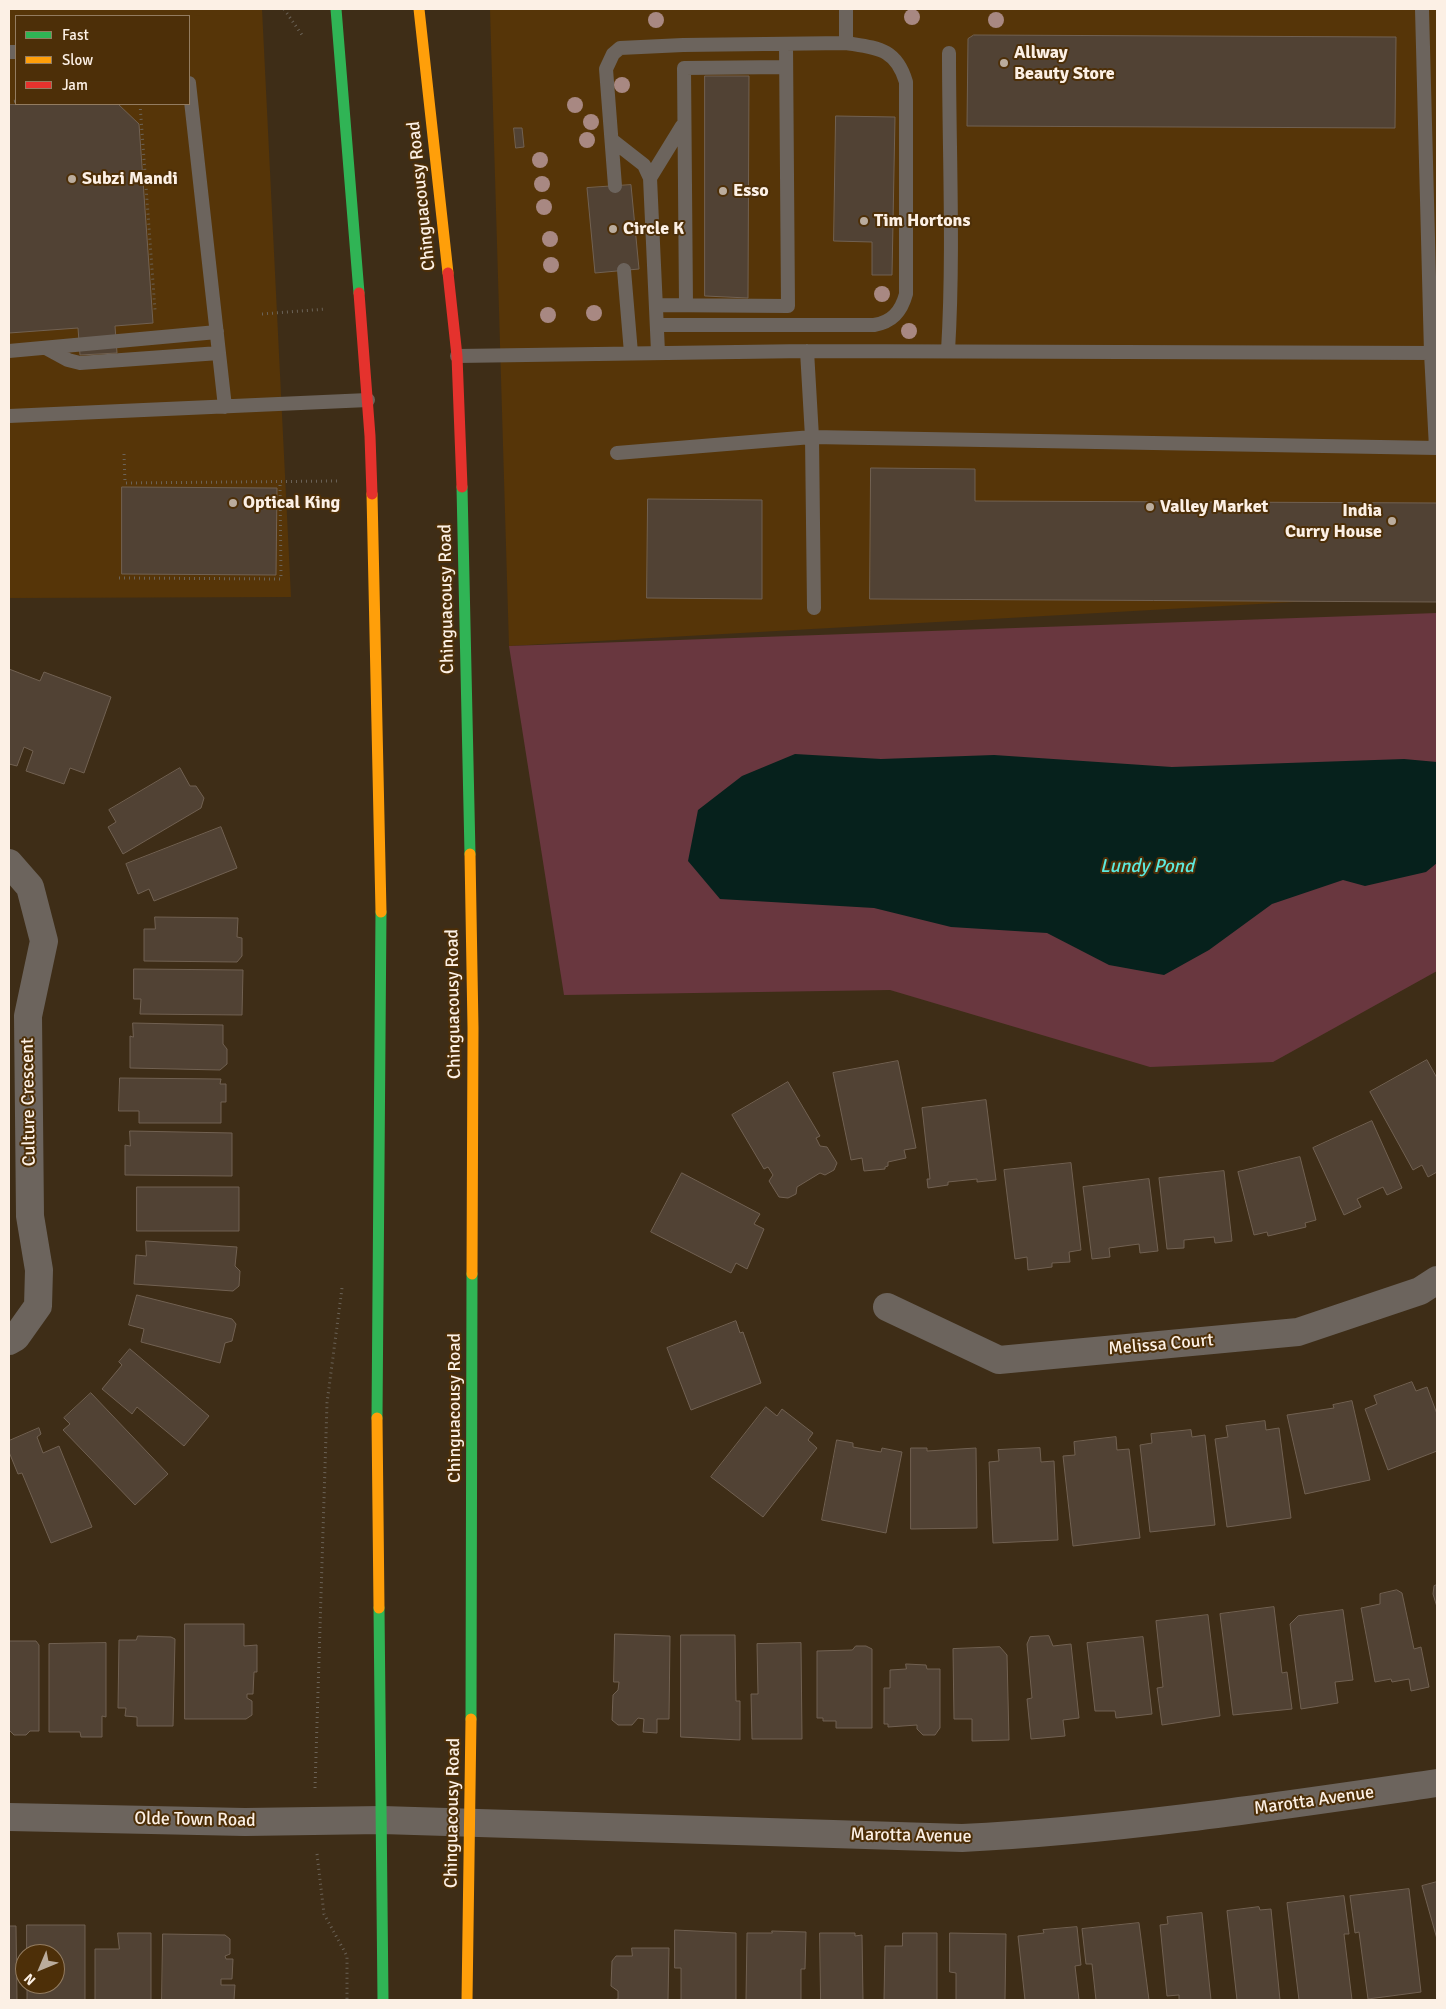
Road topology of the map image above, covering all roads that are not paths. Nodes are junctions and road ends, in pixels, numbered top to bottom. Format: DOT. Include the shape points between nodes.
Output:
graph roads {
  1 [pos="336,9"];
  2 [pos="420,9"];
  3 [pos="846,9"];
  4 [pos="1422,9"];
  5 [pos="846,43"];
  6 [pos="786,45"];
  7 [pos="949,53"];
  8 [pos="786,67"];
  9 [pos="190,92"];
  10 [pos="683,123"];
  11 [pos="612,140"];
  12 [pos="650,178"];
  13 [pos="616,186"];
  14 [pos="624,270"];
  15 [pos="656,305"];
  16 [pos="686,305"];
  17 [pos="657,325"];
  18 [pos="217,332"];
  19 [pos="45,348"];
  20 [pos="9,351"];
  21 [pos="807,351"];
  22 [pos="948,351"];
  23 [pos="658,352"];
  24 [pos="219,353"];
  25 [pos="631,353"];
  26 [pos="1434,353"];
  27 [pos="457,356"];
  28 [pos="368,400"];
  29 [pos="225,407"];
  30 [pos="9,416"];
  31 [pos="812,437"];
  32 [pos="1437,448"];
  33 [pos="617,453"];
  34 [pos="814,608"];
  35 [pos="9,863"];
  36 [pos="1437,1280"];
  37 [pos="887,1307"];
  38 [pos="9,1341"];
  39 [pos="1437,1783"];
  40 [pos="9,1817"];
  41 [pos="382,1820"];
  42 [pos="471,1824"];
  43 [pos="383,2000"];
  44 [pos="467,2000"];
  1 -- 28 [label="main road"];
  2 -- 27 [label="main road, Chinguacousy Road"];
  3 -- 5 [label="lane"];
  4 -- 26 [label="lane"];
  5 -- 6 [label="lane"];
  5 -- 17 [label="lane" via="890,54 899,63 906,82 906,294 900,309 890,320 874,325"];
  6 -- 8 [label="lane"];
  6 -- 11 [label="lane" via="620,48 606,68"];
  7 -- 22 [label="lane" via="952,281"];
  8 -- 10 [label="lane" via="684,68"];
  8 -- 16 [label="lane" via="788,306"];
  9 -- 18 [label="lane"];
  10 -- 12 [label="lane"];
  10 -- 16 [label="lane"];
  11 -- 12 [label="lane" via="644,165"];
  11 -- 13 [label="lane"];
  12 -- 15 [label="lane"];
  14 -- 25 [label="lane"];
  15 -- 16 [label="lane"];
  15 -- 17 [label="lane"];
  17 -- 23 [label="lane"];
  18 -- 19 [label="lane"];
  18 -- 24 [label="lane"];
  19 -- 20 [label="lane"];
  19 -- 24 [label="lane" via="80,363"];
  21 -- 22 [label="lane"];
  21 -- 23 [label="lane"];
  21 -- 31 [label="lane"];
  22 -- 26 [label="lane"];
  23 -- 25 [label="lane"];
  24 -- 29 [label="lane"];
  25 -- 27 [label="lane"];
  26 -- 32 [label="lane"];
  27 -- 42 [label="main road, Chinguacousy Road" via="473,1028"];
  28 -- 29 [label="lane"];
  28 -- 41 [label="main road" via="381,856 377,1418"];
  29 -- 30 [label="lane"];
  31 -- 32 [label="lane"];
  31 -- 33 [label="lane"];
  31 -- 34 [label="lane"];
  35 -- 38 [label="street, Culture Crescent" via="30,887 44,941 28,1016 30,1216 39,1270 38,1306"];
  36 -- 37 [label="street, Melissa Court" via="1420,1291 1298,1332 999,1360"];
  39 -- 42 [label="street, Marotta Avenue" via="1252,1810 1036,1834 962,1838"];
  40 -- 41 [label="street, Olde Town Road" via="245,1822"];
  41 -- 42 [label="street, Marotta Avenue"];
  41 -- 43 [label="main road"];
  42 -- 44 [label="main road, Chinguacousy Road"];
}
